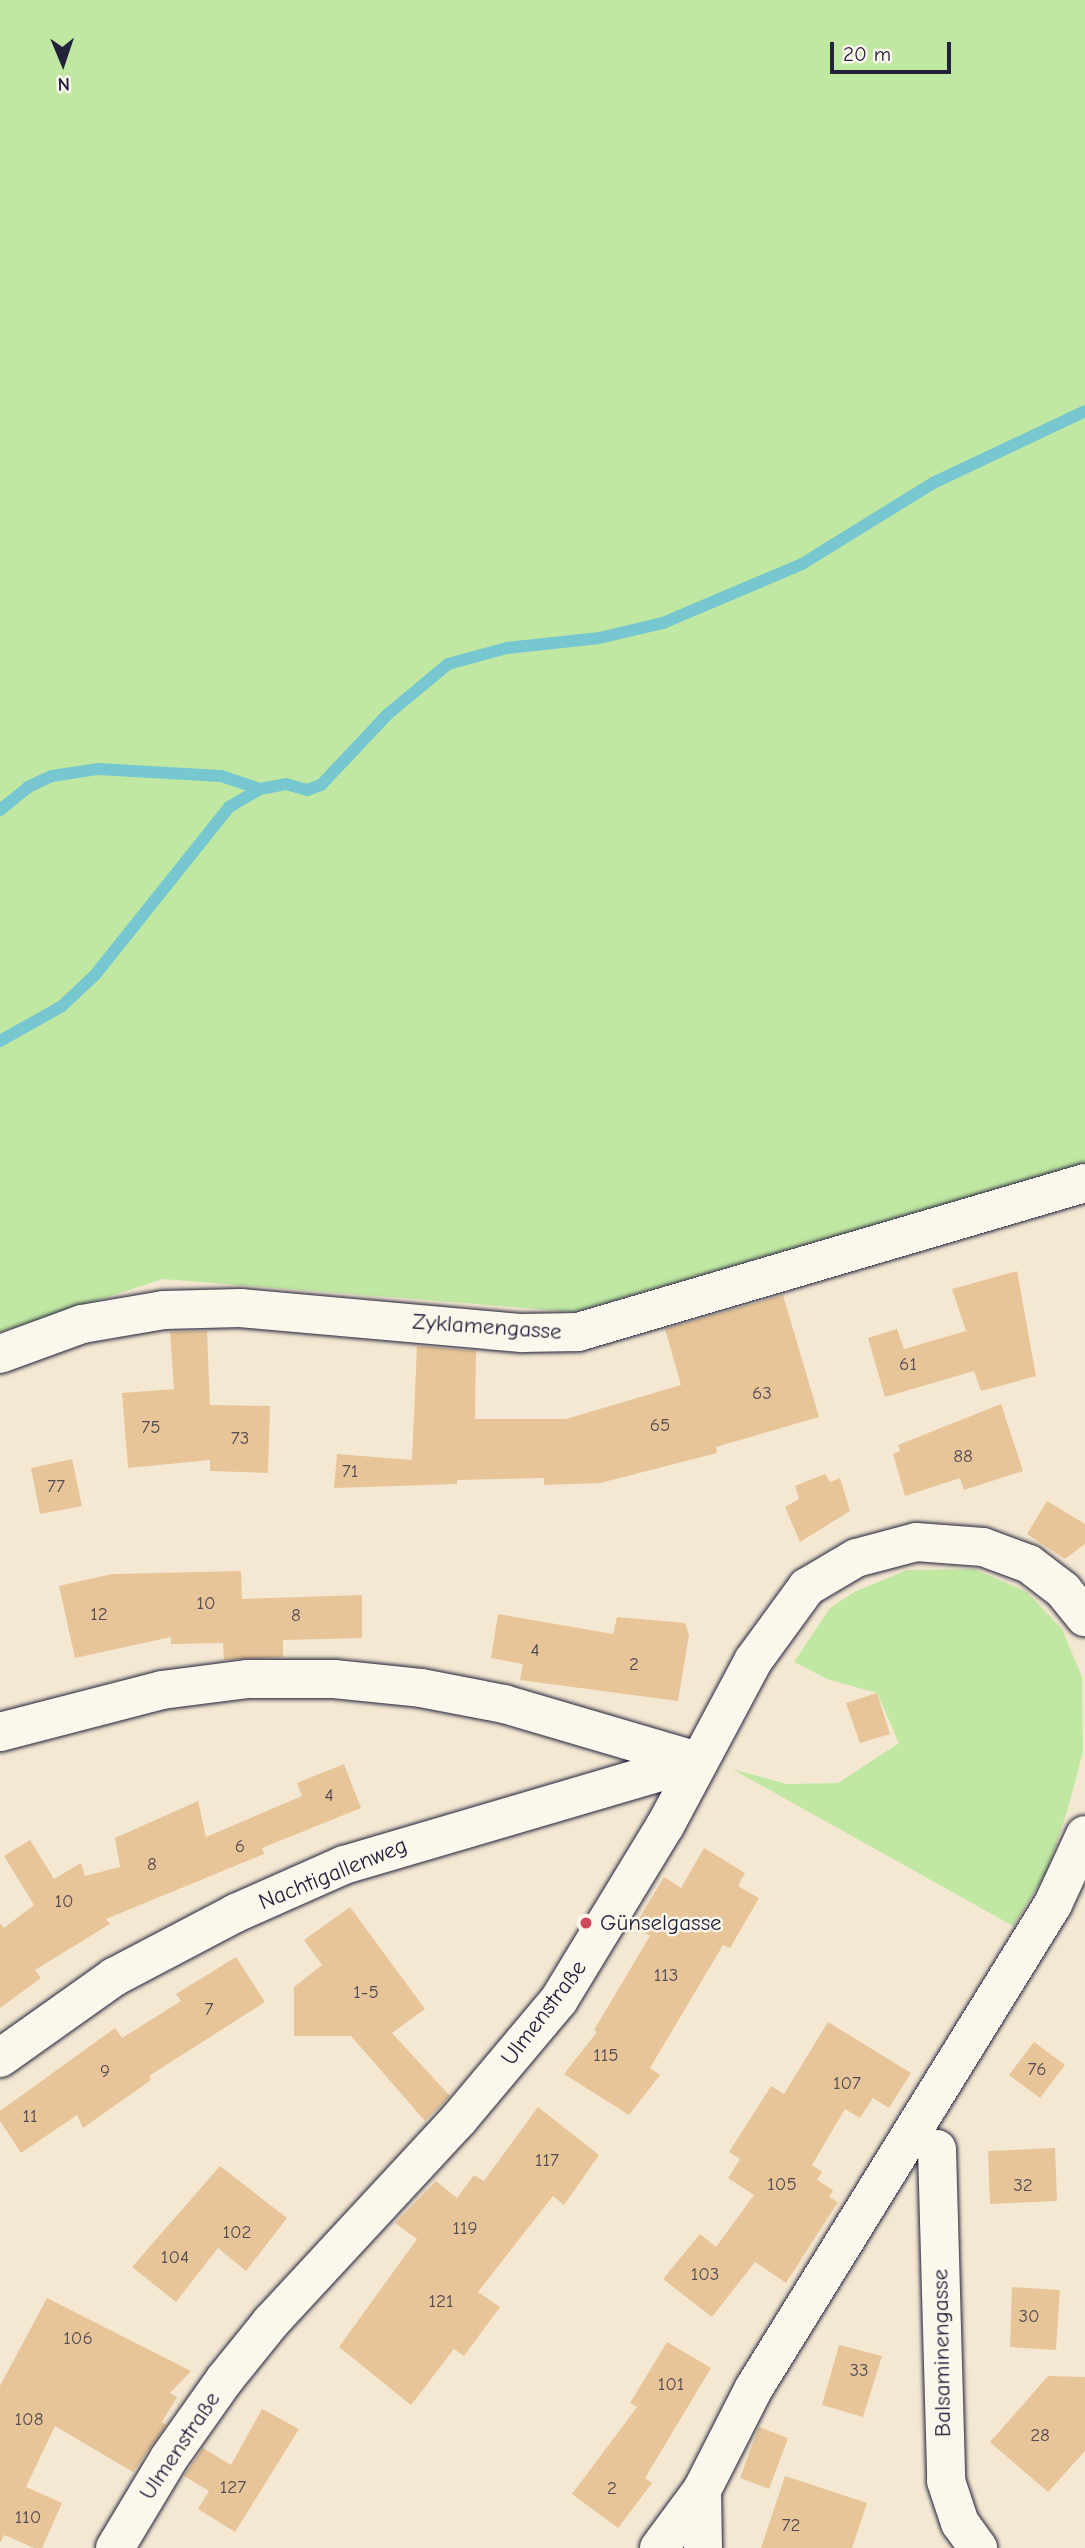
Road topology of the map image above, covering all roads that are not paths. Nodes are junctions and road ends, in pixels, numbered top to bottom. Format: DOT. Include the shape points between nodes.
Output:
graph roads {
  1 [pos="1085,1183"];
  2 [pos="0,1354"];
  3 [pos="1085,1617"];
  4 [pos="0,1732"];
  5 [pos="698,1760"];
  6 [pos="1085,1835"];
  7 [pos="0,2058"];
  8 [pos="937,2149"];
  9 [pos="702,2490"];
  10 [pos="115,2548"];
  11 [pos="659,2548"];
  12 [pos="703,2548"];
  13 [pos="978,2548"];
  1 -- 2 [label="street, Zyklamengasse" via="578,1332 522,1333 240,1308 164,1310 82,1324"];
  3 -- 5 [label="street, Ulmenstraße" via="1063,1590 1029,1564 983,1547 916,1542 856,1558 807,1587 778,1623"];
  4 -- 5 [label="street" via="162,1690 248,1679 334,1679 421,1688 504,1704"];
  5 -- 7 [label="street, Nachtigallenweg" via="344,1865 236,1913 114,1977"];
  5 -- 10 [label="street, Ulmenstraße" via="665,1826 559,2000 459,2119 271,2322 169,2458"];
  6 -- 9 [label="street" via="1053,1903 768,2365"];
  8 -- 13 [label="street, Balsaminengasse" via="946,2481 960,2523"];
  9 -- 11 [label="street"];
  9 -- 12 [label="street"];
}
